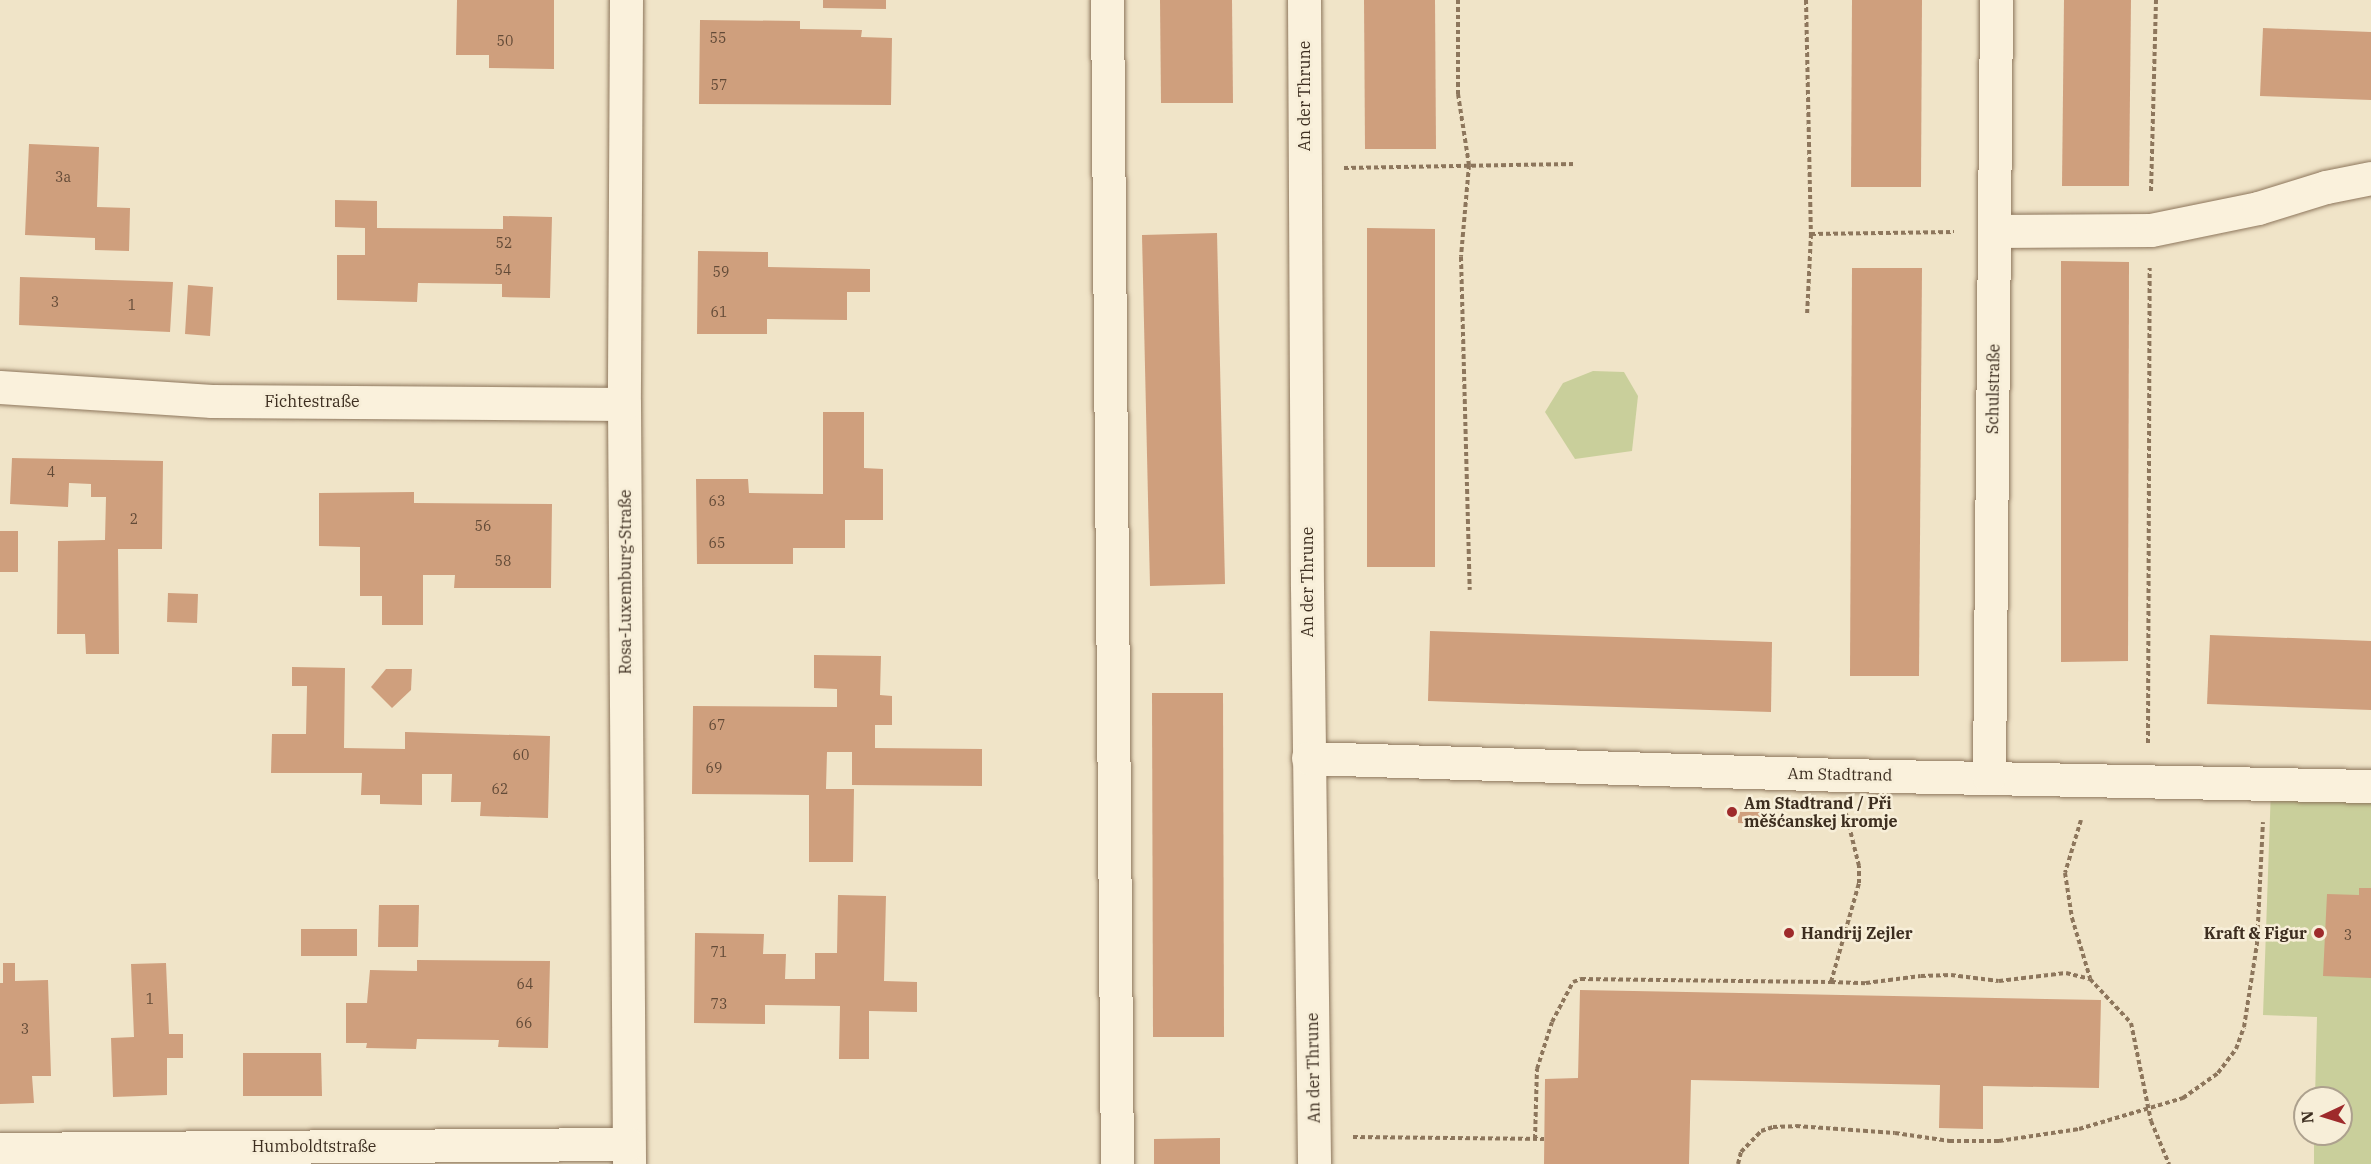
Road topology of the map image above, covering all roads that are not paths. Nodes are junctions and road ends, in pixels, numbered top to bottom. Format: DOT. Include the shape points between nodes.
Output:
graph roads {
  1 [pos="626,0"];
  2 [pos="1107,0"];
  3 [pos="1304,0"];
  4 [pos="1996,0"];
  5 [pos="2371,178"];
  6 [pos="1994,231"];
  7 [pos="0,387"];
  8 [pos="624,404"];
  9 [pos="1308,758"];
  10 [pos="1989,777"];
  11 [pos="2371,786"];
  12 [pos="0,1149"];
  13 [pos="1314,1151"];
  14 [pos="628,1154"];
  15 [pos="1117,1164"];
  1 -- 8 [label="street, Rosa-Luxemburg-Straße"];
  2 -- 15 [label="street"];
  3 -- 9 [label="street, An der Thrune"];
  4 -- 6 [label="street, Schulstraße"];
  5 -- 6 [label="street" via="2258,208 2151,230"];
  6 -- 10 [label="street, Schulstraße"];
  7 -- 8 [label="street, Fichtestraße" via="212,401"];
  8 -- 14 [label="street, Rosa-Luxemburg-Straße"];
  9 -- 10 [label="street, Am Stadtrand"];
  9 -- 13 [label="street, An der Thrune"];
  10 -- 11 [label="street, Am Stadtrand"];
  12 -- 14 [label="street, Humboldtstraße"];
}
